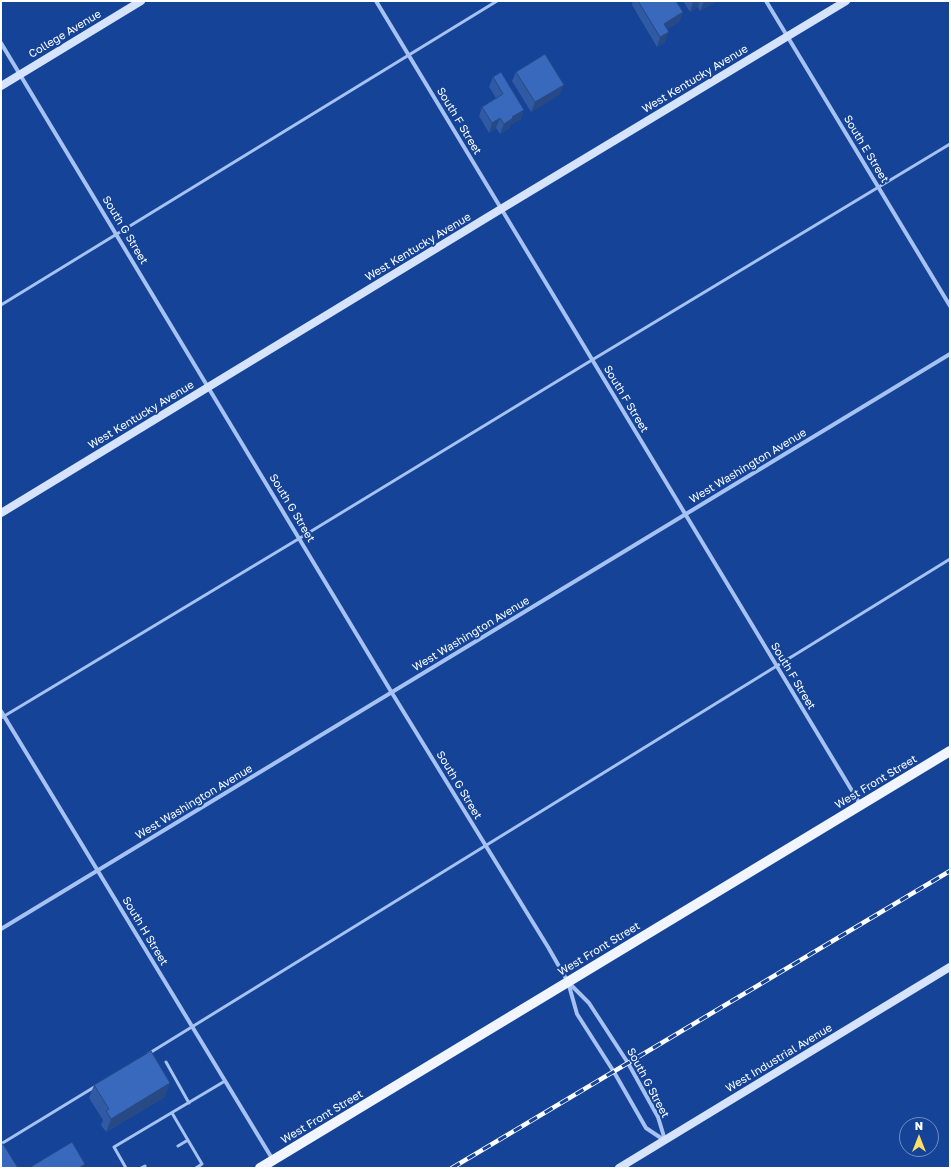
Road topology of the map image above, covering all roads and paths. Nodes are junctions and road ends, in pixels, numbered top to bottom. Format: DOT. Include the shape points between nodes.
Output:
graph roads {
  1 [pos="140,1"];
  2 [pos="376,1"];
  3 [pos="497,1"];
  4 [pos="766,1"];
  5 [pos="846,1"];
  6 [pos="787,37"];
  7 [pos="1,43"];
  8 [pos="408,55"];
  9 [pos="20,74"];
  10 [pos="1,86"];
  11 [pos="950,144"];
  12 [pos="878,187"];
  13 [pos="501,209"];
  14 [pos="117,234"];
  15 [pos="1,305"];
  16 [pos="950,306"];
  17 [pos="950,354"];
  18 [pos="592,360"];
  19 [pos="208,387"];
  20 [pos="1,513"];
  21 [pos="685,514"];
  22 [pos="300,538"];
  23 [pos="950,559"];
  24 [pos="777,667"];
  25 [pos="392,692"];
  26 [pos="1,711"];
  27 [pos="3,717"];
  28 [pos="950,751"];
  29 [pos="860,806"];
  30 [pos="486,846"];
  31 [pos="98,871"];
  32 [pos="1,929"];
  33 [pos="950,967"];
  34 [pos="568,982"];
  35 [pos="192,1027"];
  36 [pos="146,1056"];
  37 [pos="166,1062"];
  38 [pos="225,1081"];
  39 [pos="100,1084"];
  40 [pos="189,1103"];
  41 [pos="172,1113"];
  42 [pos="188,1140"];
  43 [pos="665,1140"];
  44 [pos="1,1144"];
  45 [pos="178,1146"];
  46 [pos="273,1160"];
  47 [pos="145,1166"];
  48 [pos="126,1168"];
  49 [pos="141,1168"];
  50 [pos="196,1168"];
  51 [pos="260,1168"];
  52 [pos="619,1168"];
  1 -- 9 [label="street, College Avenue"];
  2 -- 8 [label="street, South F Street"];
  3 -- 8 [label="lane"];
  4 -- 6 [label="street, South E Street"];
  5 -- 6 [label="street, West Kentucky Avenue"];
  6 -- 12 [label="street, South E Street"];
  6 -- 13 [label="street, West Kentucky Avenue"];
  7 -- 9 [label="street, South G Street"];
  8 -- 13 [label="street, South F Street"];
  8 -- 14 [label="lane"];
  9 -- 10 [label="street, College Avenue"];
  9 -- 14 [label="street, South G Street"];
  11 -- 12 [label="lane"];
  12 -- 16 [label="street, South E Street"];
  12 -- 18 [label="lane"];
  13 -- 18 [label="street, South F Street"];
  13 -- 19 [label="street, West Kentucky Avenue"];
  14 -- 15 [label="lane"];
  14 -- 19 [label="street, South G Street"];
  17 -- 21 [label="street, West Washington Avenue"];
  18 -- 21 [label="street, South F Street"];
  18 -- 22 [label="lane"];
  19 -- 20 [label="street, West Kentucky Avenue"];
  19 -- 22 [label="street, South G Street"];
  21 -- 24 [label="street, South F Street"];
  21 -- 25 [label="street, West Washington Avenue"];
  22 -- 25 [label="street, South G Street"];
  22 -- 27 [label="lane"];
  23 -- 24 [label="lane"];
  24 -- 29 [label="street, South F Street"];
  24 -- 30 [label="lane"];
  25 -- 30 [label="street, South G Street"];
  25 -- 31 [label="street, West Washington Avenue"];
  26 -- 27 [label="street, South H Street"];
  27 -- 31 [label="street, South H Street"];
  28 -- 29 [label="main road, West Front Street"];
  29 -- 34 [label="main road, West Front Street"];
  30 -- 34 [label="street, South G Street"];
  30 -- 35 [label="lane"];
  31 -- 32 [label="street, West Washington Avenue"];
  31 -- 35 [label="street, South H Street"];
  33 -- 43 [label="street, West Industrial Avenue"];
  34 -- 43 [label="street, South G Street" via="589,1003 628,1062 658,1117"];
  34 -- 43 [label="street, South G Street" via="577,1014 646,1128"];
  34 -- 46 [label="main road, West Front Street"];
  35 -- 36 [label="lane"];
  35 -- 38 [label="street, South H Street"];
  37 -- 40 [label="lane"];
  38 -- 40 [label="lane"];
  38 -- 46 [label="street, South H Street"];
  39 -- 44 [label="lane"];
  40 -- 41 [label="lane"];
  41 -- 42 [label="lane"];
  41 -- 48 [label="lane" via="114,1147"];
  42 -- 45 [label="lane"];
  42 -- 50 [label="lane" via="202,1164"];
  43 -- 52 [label="street, West Industrial Avenue"];
  46 -- 51 [label="main road, West Front Street"];
  47 -- 49 [label="lane"];
}
